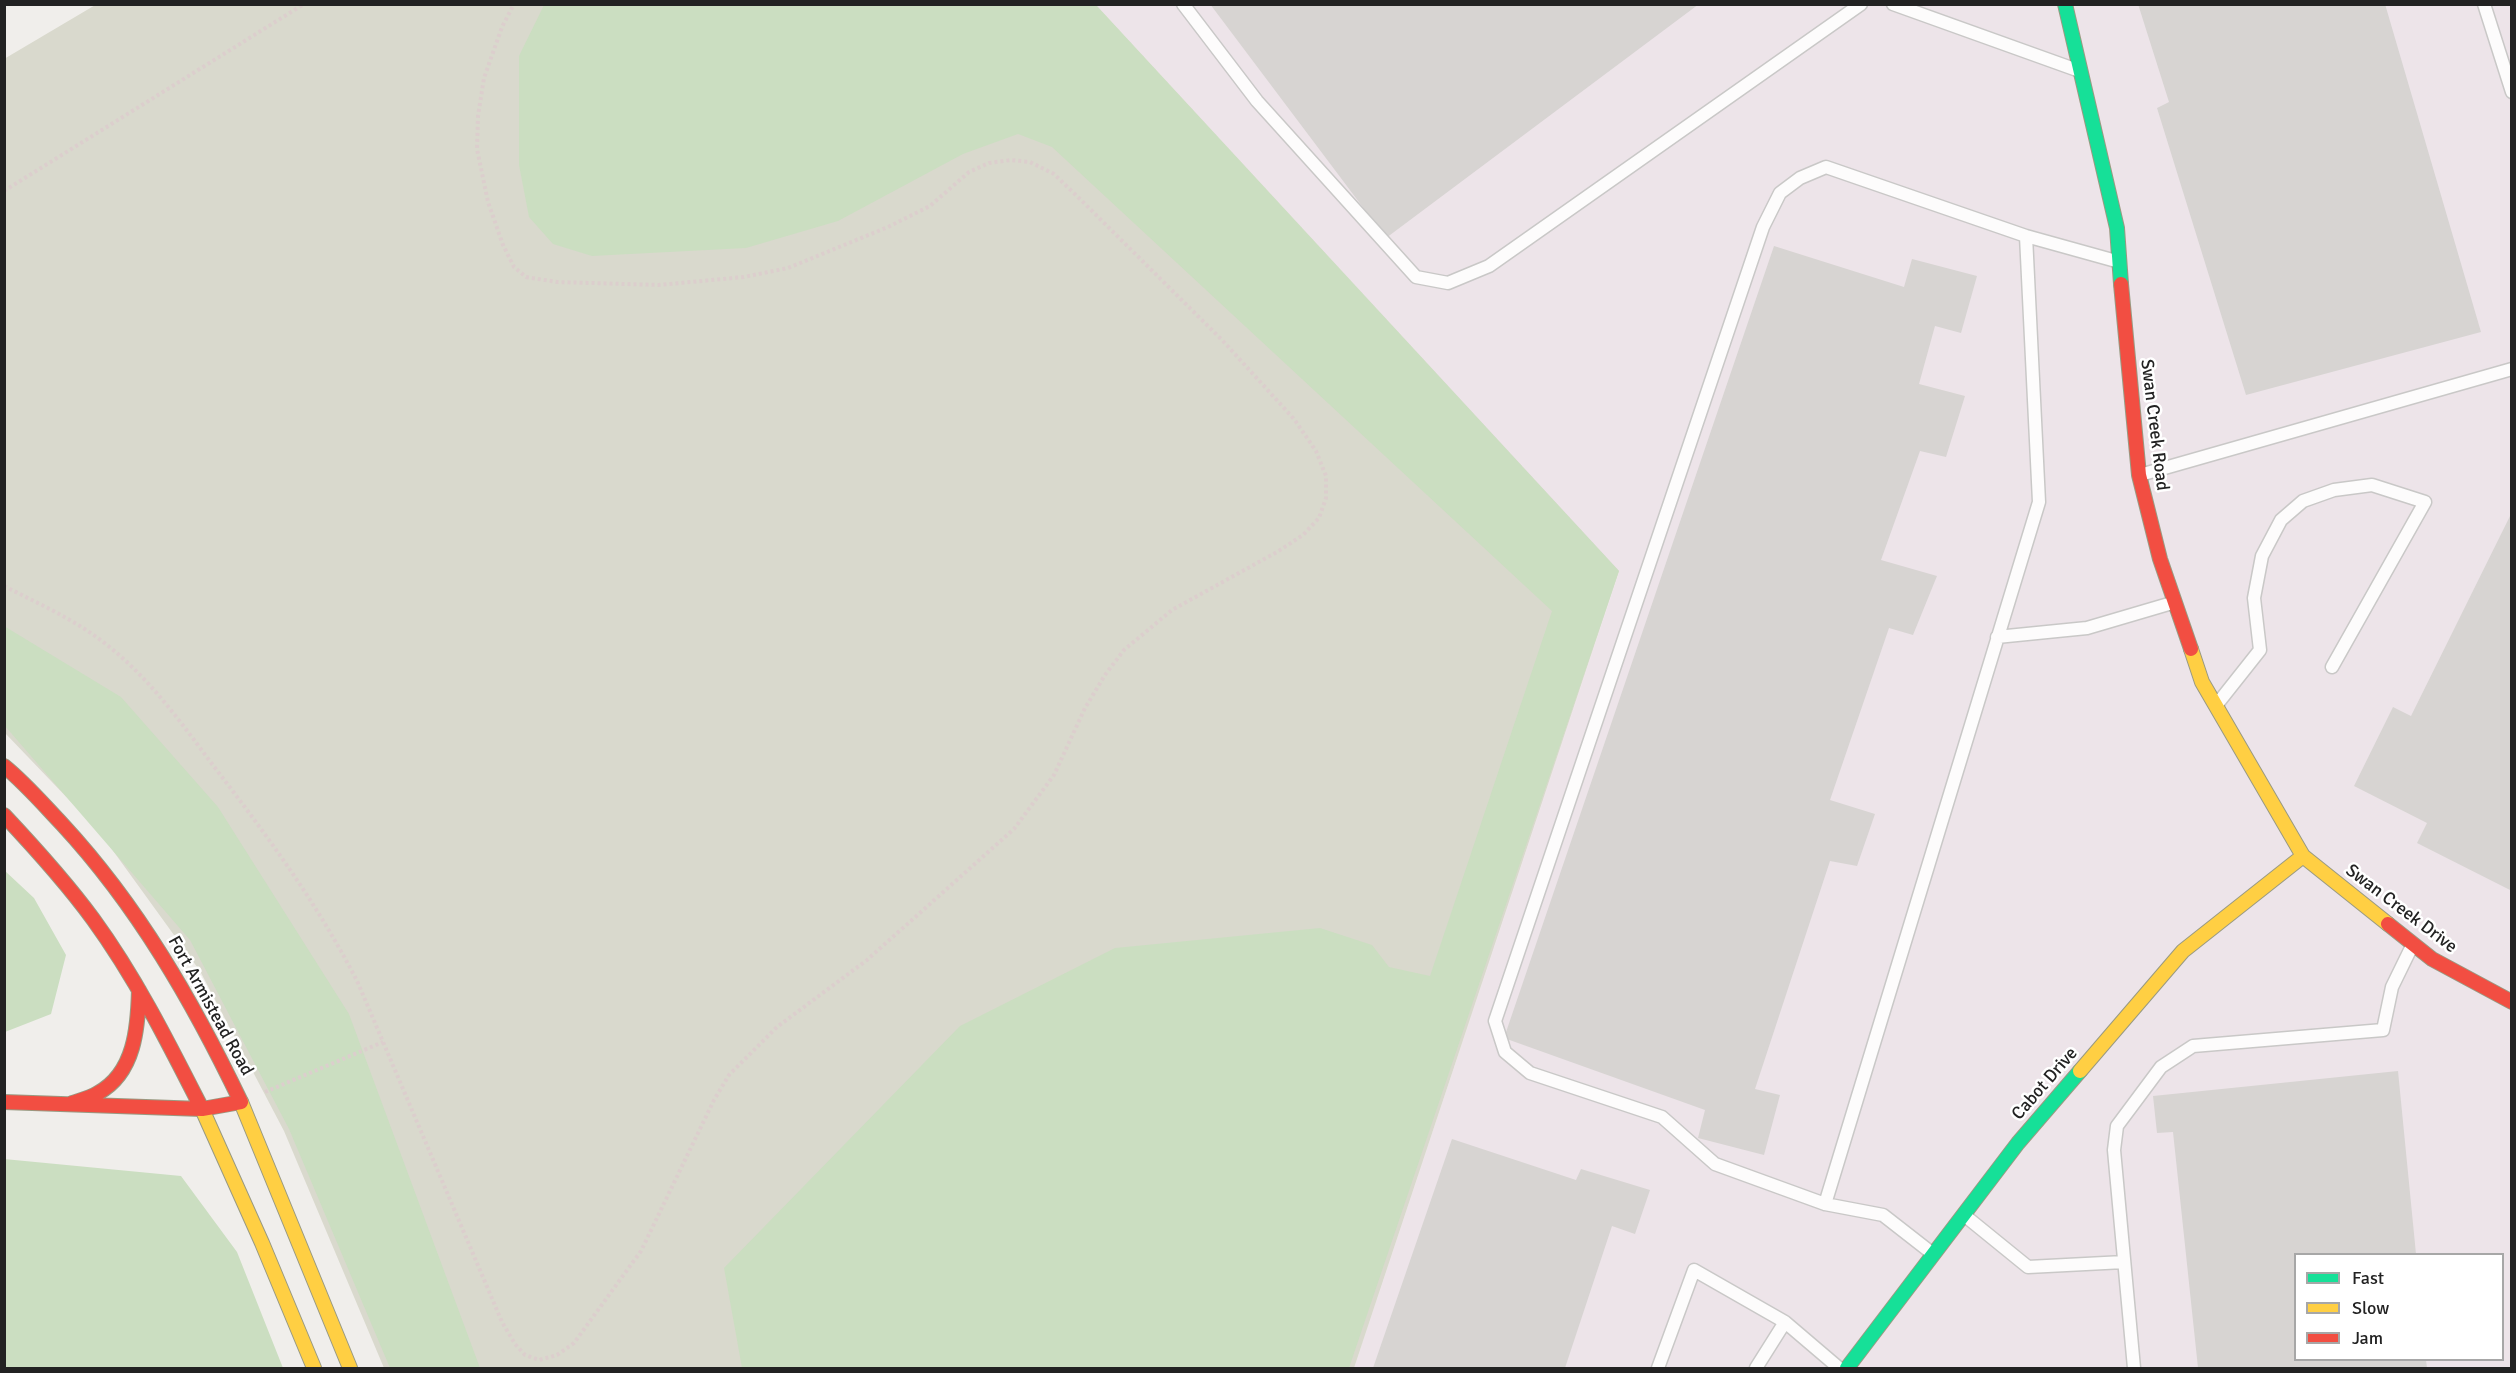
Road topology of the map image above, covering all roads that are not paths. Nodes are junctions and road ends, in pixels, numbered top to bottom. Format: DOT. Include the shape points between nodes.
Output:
graph roads {
  1 [pos="1183,4"];
  2 [pos="1861,4"];
  3 [pos="1893,4"];
  4 [pos="2065,4"];
  5 [pos="2484,4"];
  6 [pos="2081,72"];
  7 [pos="2511,92"];
  8 [pos="2026,236"];
  9 [pos="2120,262"];
  10 [pos="2511,369"];
  11 [pos="2139,475"];
  12 [pos="2175,603"];
  13 [pos="1998,637"];
  14 [pos="2332,667"];
  15 [pos="2216,706"];
  16 [pos="4,766"];
  17 [pos="4,815"];
  18 [pos="2303,856"];
  19 [pos="2413,944"];
  20 [pos="139,990"];
  21 [pos="2511,1002"];
  22 [pos="4,1102"];
  23 [pos="242,1102"];
  24 [pos="67,1104"];
  25 [pos="202,1109"];
  26 [pos="1825,1204"];
  27 [pos="1964,1215"];
  28 [pos="1934,1254"];
  29 [pos="2124,1262"];
  30 [pos="1785,1322"];
  31 [pos="314,1368"];
  32 [pos="350,1368"];
  33 [pos="1658,1368"];
  34 [pos="1756,1368"];
  35 [pos="1839,1368"];
  36 [pos="1847,1368"];
  37 [pos="2134,1368"];
  1 -- 2 [label="lane" via="1257,101 1416,277 1448,283 1489,266"];
  3 -- 6 [label="lane"];
  4 -- 6 [label="main road, Swan Creek Road"];
  5 -- 7 [label="lane"];
  6 -- 9 [label="main road, Swan Creek Road" via="2117,228"];
  8 -- 9 [label="lane"];
  8 -- 13 [label="lane" via="2038,502"];
  8 -- 26 [label="lane" via="1826,167 1800,178 1780,193 1763,227 1495,1021 1505,1052 1530,1073 1662,1117 1715,1164"];
  9 -- 11 [label="main road, Swan Creek Road"];
  10 -- 11 [label="lane"];
  11 -- 12 [label="main road, Swan Creek Road"];
  12 -- 13 [label="lane" via="2086,627"];
  12 -- 15 [label="main road, Swan Creek Road" via="2202,682"];
  13 -- 26 [label="lane"];
  14 -- 15 [label="lane" via="2425,502 2372,485 2362,486 2334,490 2303,501 2281,520 2262,556 2254,598 2260,650"];
  15 -- 18 [label="main road, Swan Creek Road"];
  16 -- 23 [label="main road, Fort Armistead Road" via="73,835 125,898 206,1030"];
  17 -- 20 [label="main road" via="94,920"];
  18 -- 19 [label="main road, Swan Creek Drive"];
  18 -- 27 [label="main road, Cabot Drive" via="2182,951 2018,1143"];
  19 -- 21 [label="main road, Swan Creek Drive" via="2432,959"];
  19 -- 29 [label="lane" via="2392,987 2384,1030 2193,1046 2161,1066 2117,1126 2114,1150"];
  20 -- 24 [label="main road" via="138,1026 122,1071 100,1092"];
  20 -- 25 [label="main road"];
  22 -- 24 [label="main road"];
  23 -- 25 [label="main road"];
  23 -- 32 [label="main road, Fort Armistead Road"];
  24 -- 25 [label="main road"];
  25 -- 31 [label="main road"];
  26 -- 28 [label="lane" via="1883,1215"];
  27 -- 28 [label="main road, Cabot Drive"];
  27 -- 29 [label="lane" via="2028,1267"];
  28 -- 36 [label="main road, Cabot Drive"];
  29 -- 37 [label="lane"];
  30 -- 33 [label="lane" via="1694,1270"];
  30 -- 34 [label="lane"];
  30 -- 35 [label="lane"];
}
